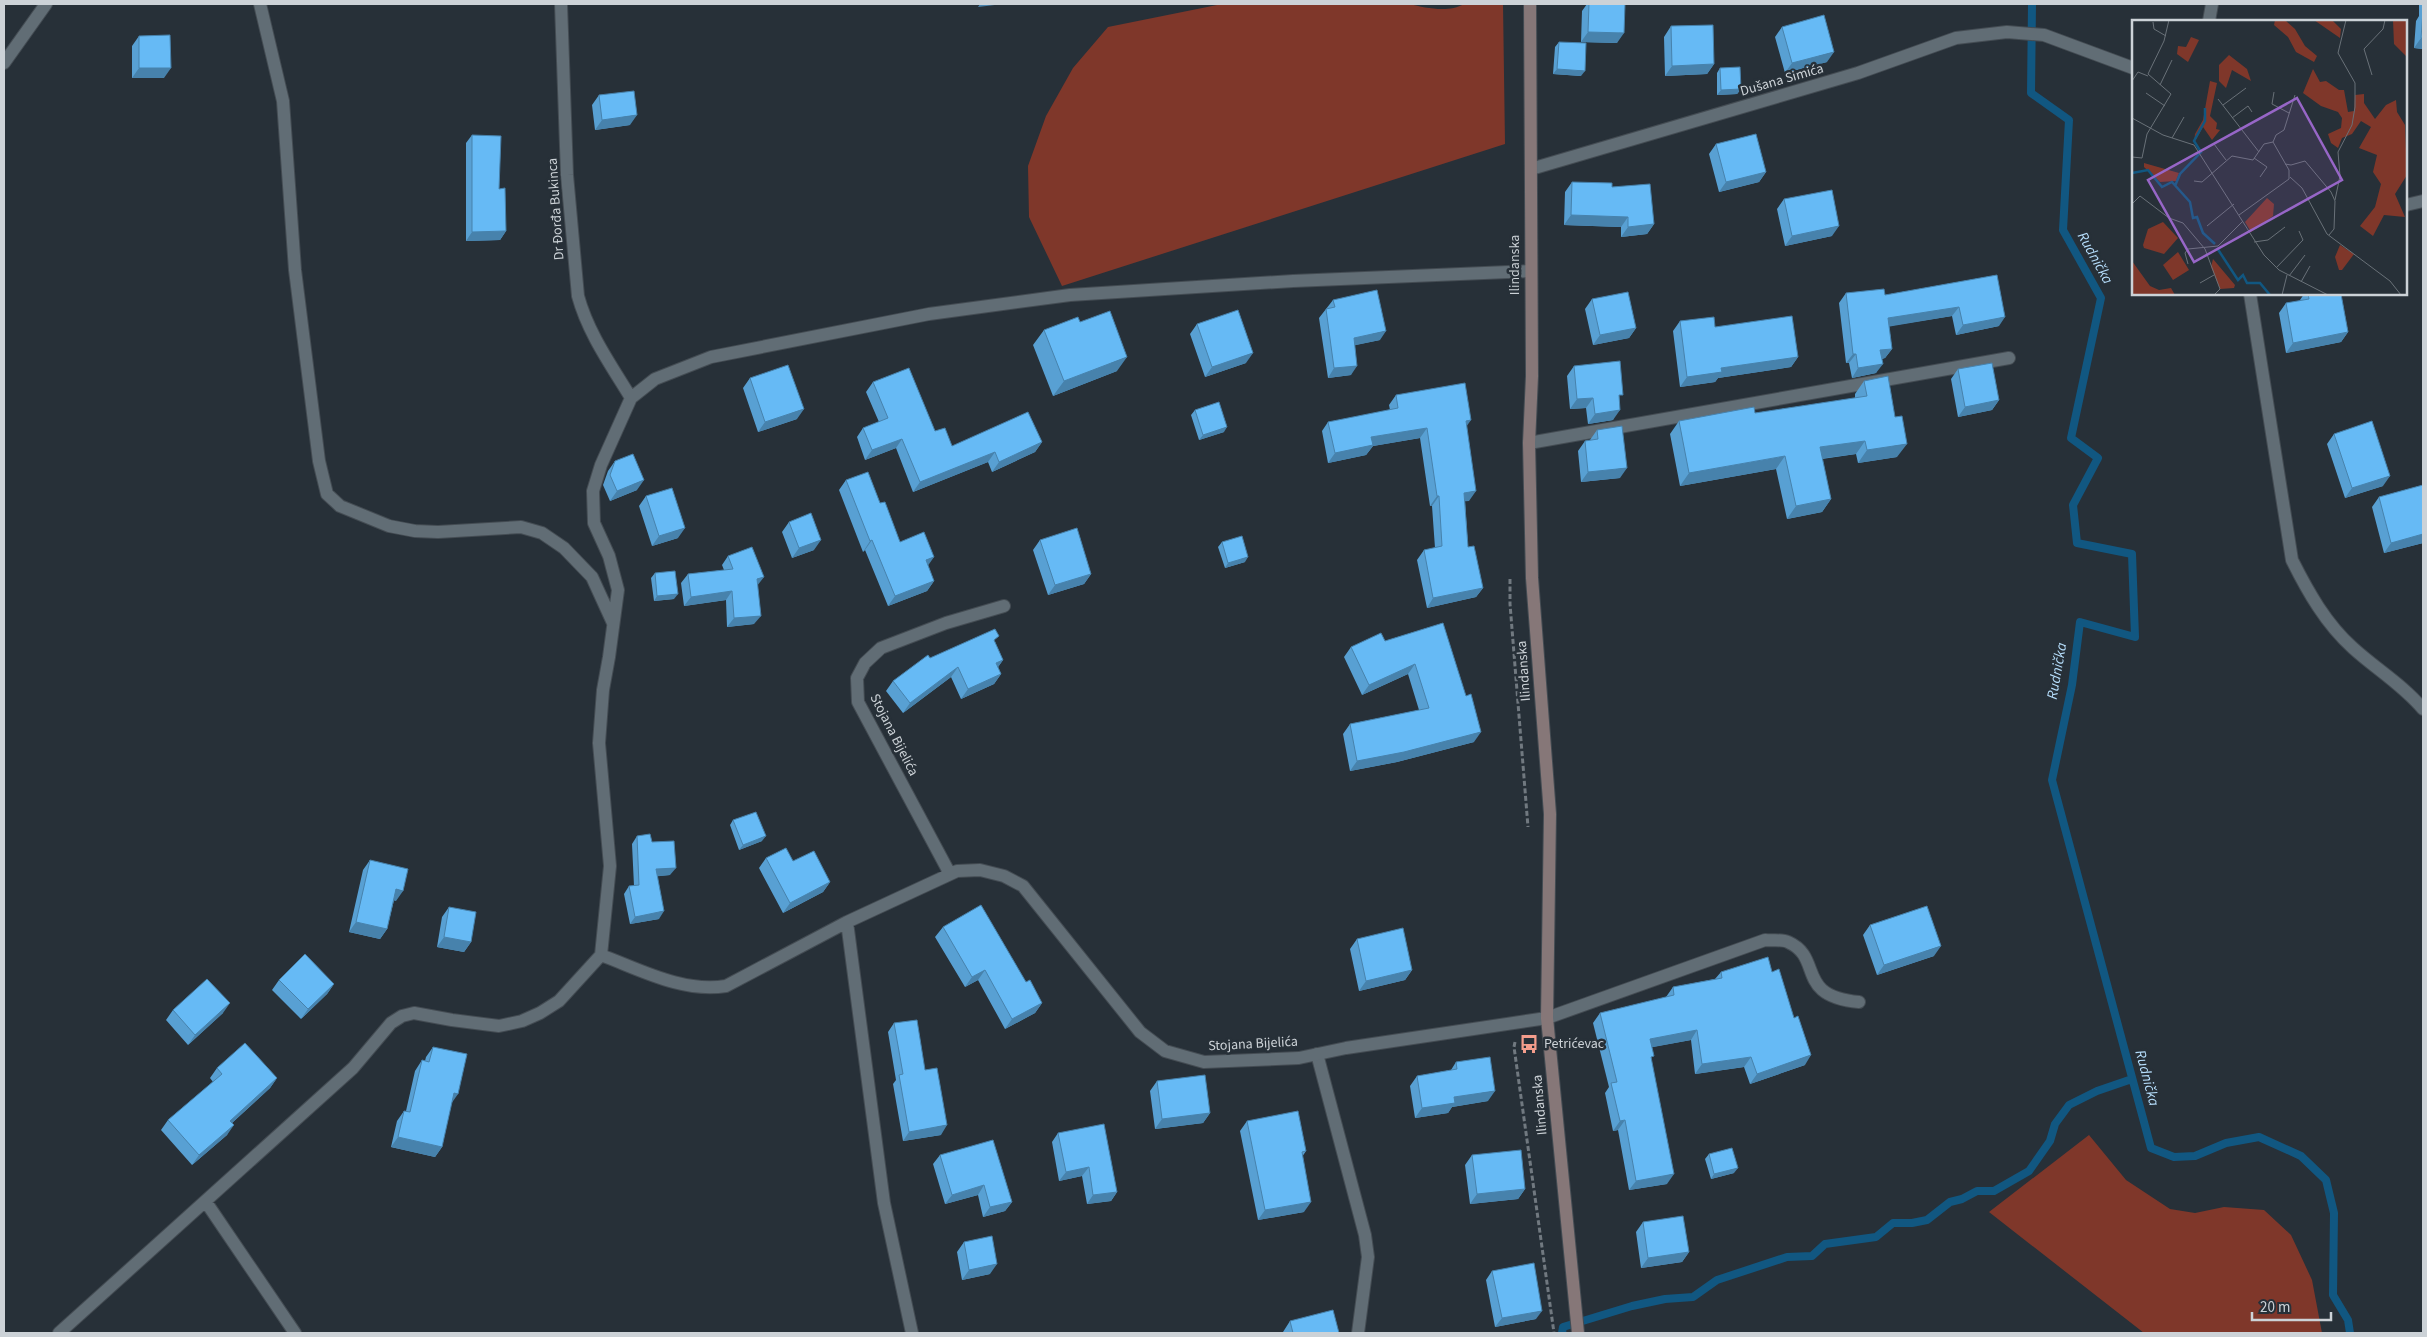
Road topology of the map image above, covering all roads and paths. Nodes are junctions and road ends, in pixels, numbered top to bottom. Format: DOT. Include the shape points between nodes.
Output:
graph roads {
  1 [pos="46,4"];
  2 [pos="260,4"];
  3 [pos="561,4"];
  4 [pos="1530,4"];
  5 [pos="2212,4"];
  6 [pos="2209,20"];
  7 [pos="4,63"];
  8 [pos="2132,68"];
  9 [pos="1530,169"];
  10 [pos="2423,201"];
  11 [pos="2407,205"];
  12 [pos="1530,271"];
  13 [pos="2250,295"];
  14 [pos="2009,358"];
  15 [pos="631,398"];
  16 [pos="1529,443"];
  17 [pos="1004,606"];
  18 [pos="614,625"];
  19 [pos="2423,709"];
  20 [pos="950,874"];
  21 [pos="847,922"];
  22 [pos="601,955"];
  23 [pos="1859,1002"];
  24 [pos="1547,1018"];
  25 [pos="1317,1054"];
  26 [pos="206,1202"];
  27 [pos="59,1333"];
  28 [pos="296,1333"];
  29 [pos="912,1333"];
  30 [pos="1358,1333"];
  31 [pos="1578,1333"];
  1 -- 7 [label="street"];
  2 -- 18 [label="street" via="283,101 294,270 319,461 327,494 340,506 389,526 438,532 521,527 542,533 564,548 592,577"];
  3 -- 15 [label="street, Dr Đorđa Bukinca" via="567,175 578,296 583,315"];
  4 -- 9 [label="street, Ilindanska"];
  5 -- 6 [label="street"];
  8 -- 9 [label="street, Dušana Simića" via="2044,35 2007,32 1956,38 1858,73"];
  9 -- 12 [label="street, Ilindanska"];
  10 -- 11 [label="street"];
  12 -- 15 [label="street" via="1070,295 928,314 711,357 655,379"];
  12 -- 16 [label="street, Ilindanska" via="1532,376"];
  13 -- 19 [label="street" via="2292,560 2309,596 2352,648 2411,694"];
  14 -- 16 [label="street"];
  15 -- 18 [label="street" via="600,465 592,491 594,523 618,590"];
  16 -- 24 [label="street, Ilindanska" via="1532,578 1550,814"];
  17 -- 20 [label="street, Stojana Bijelića" via="946,623 881,648 865,663 857,678 858,702"];
  18 -- 22 [label="street" via="602,690 598,743 610,866"];
  20 -- 21 [label="street, Stojana Bijelića"];
  20 -- 25 [label="street, Stojana Bijelića" via="980,870 1004,876 1023,886 1140,1032 1165,1051 1204,1062 1299,1058"];
  21 -- 22 [label="street, Stojana Bijelića" via="726,986 709,989 690,988"];
  21 -- 29 [label="street" via="884,1203"];
  22 -- 26 [label="street" via="559,1001 522,1021 499,1026 414,1013 402,1016 391,1023 353,1068"];
  23 -- 24 [label="street, Stojana Bijelića" via="1840,1000 1818,988 1795,946 1786,941 1765,940"];
  24 -- 25 [label="street, Stojana Bijelića"];
  24 -- 31 [label="street, Ilindanska"];
  25 -- 30 [label="street" via="1365,1235 1368,1257"];
  26 -- 27 [label="street"];
  26 -- 28 [label="street"];
}
